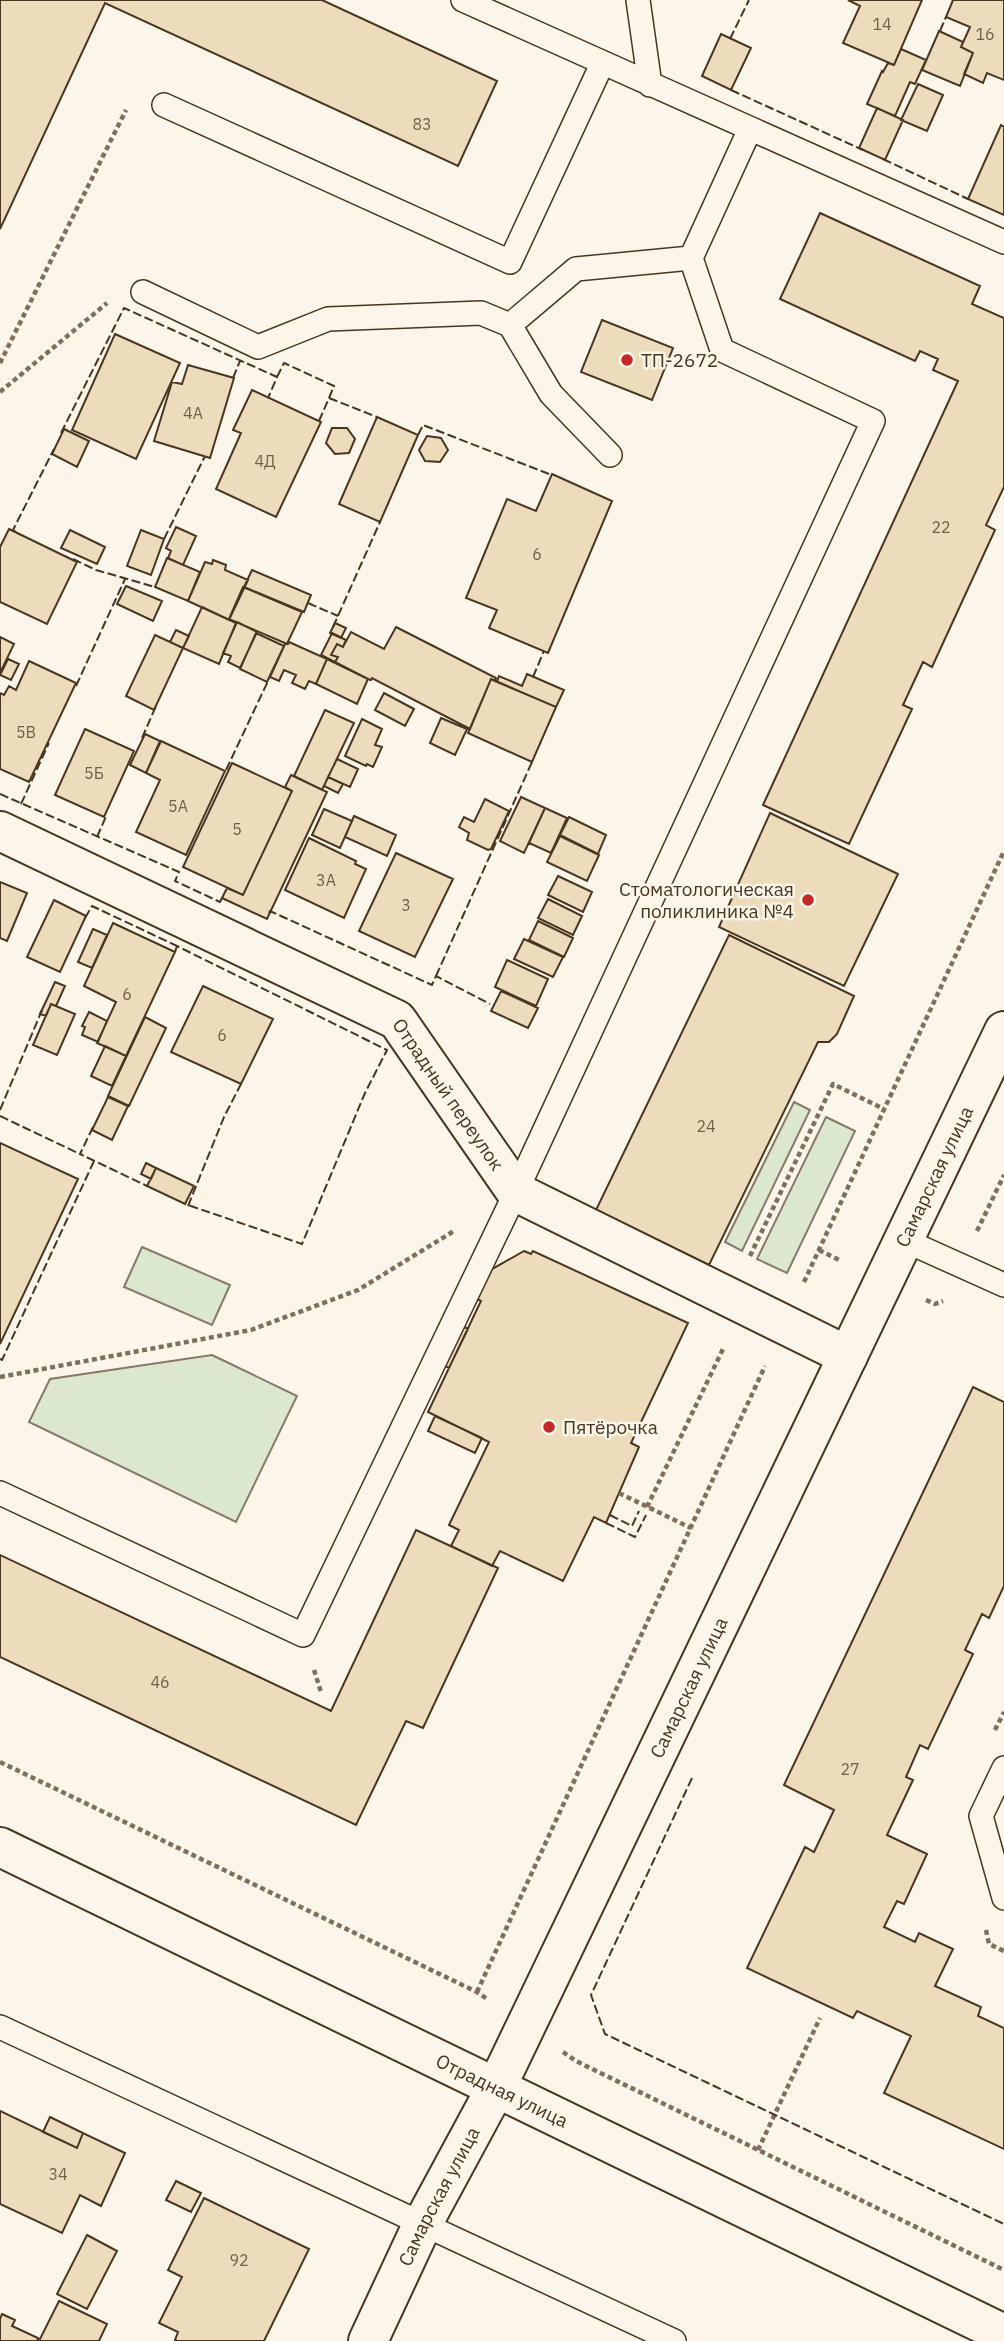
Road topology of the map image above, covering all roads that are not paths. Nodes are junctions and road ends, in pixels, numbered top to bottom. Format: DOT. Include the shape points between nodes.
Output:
graph roads {
  1 [pos="463,0"];
  2 [pos="638,0"];
  3 [pos="603,64"];
  4 [pos="650,85"];
  5 [pos="164,105"];
  6 [pos="750,129"];
  7 [pos="1004,242"];
  8 [pos="691,258"];
  9 [pos="143,292"];
  10 [pos="510,325"];
  11 [pos="610,455"];
  12 [pos="0,831"];
  13 [pos="1004,1031"];
  14 [pos="516,1192"];
  15 [pos="904,1240"];
  16 [pos="1004,1285"];
  17 [pos="848,1356"];
  18 [pos="0,1493"];
  19 [pos="1004,1768"];
  20 [pos="0,1847"];
  21 [pos="1004,1898"];
  22 [pos="0,2026"];
  23 [pos="497,2086"];
  24 [pos="423,2222"];
  25 [pos="1004,2334"];
  26 [pos="368,2341"];
  27 [pos="674,2341"];
  1 -- 3 [label="lane"];
  2 -- 4 [label="lane"];
  3 -- 4 [label="lane"];
  3 -- 5 [label="lane" via="510,262"];
  4 -- 6 [label="lane"];
  6 -- 7 [label="lane"];
  6 -- 8 [label="lane"];
  8 -- 10 [label="lane" via="576,269"];
  8 -- 14 [label="lane" via="722,350 873,421"];
  9 -- 10 [label="lane" via="258,347 328,318 481,313"];
  10 -- 11 [label="lane" via="551,394"];
  12 -- 14 [label="street, Отрадный переулок" via="397,1020"];
  13 -- 15 [label="street, Самарская улица"];
  14 -- 17 [label="street, Отрадный переулок"];
  14 -- 18 [label="lane" via="303,1635"];
  15 -- 16 [label="lane"];
  15 -- 17 [label="street, Самарская улица"];
  17 -- 23 [label="street, Самарская улица"];
  19 -- 21 [label="lane" via="981,1816"];
  20 -- 23 [label="street, Отрадная улица"];
  22 -- 24 [label="lane"];
  23 -- 24 [label="street, Самарская улица"];
  23 -- 25 [label="street, Отрадная улица"];
  24 -- 26 [label="street, Самарская улица"];
  24 -- 27 [label="lane"];
}
